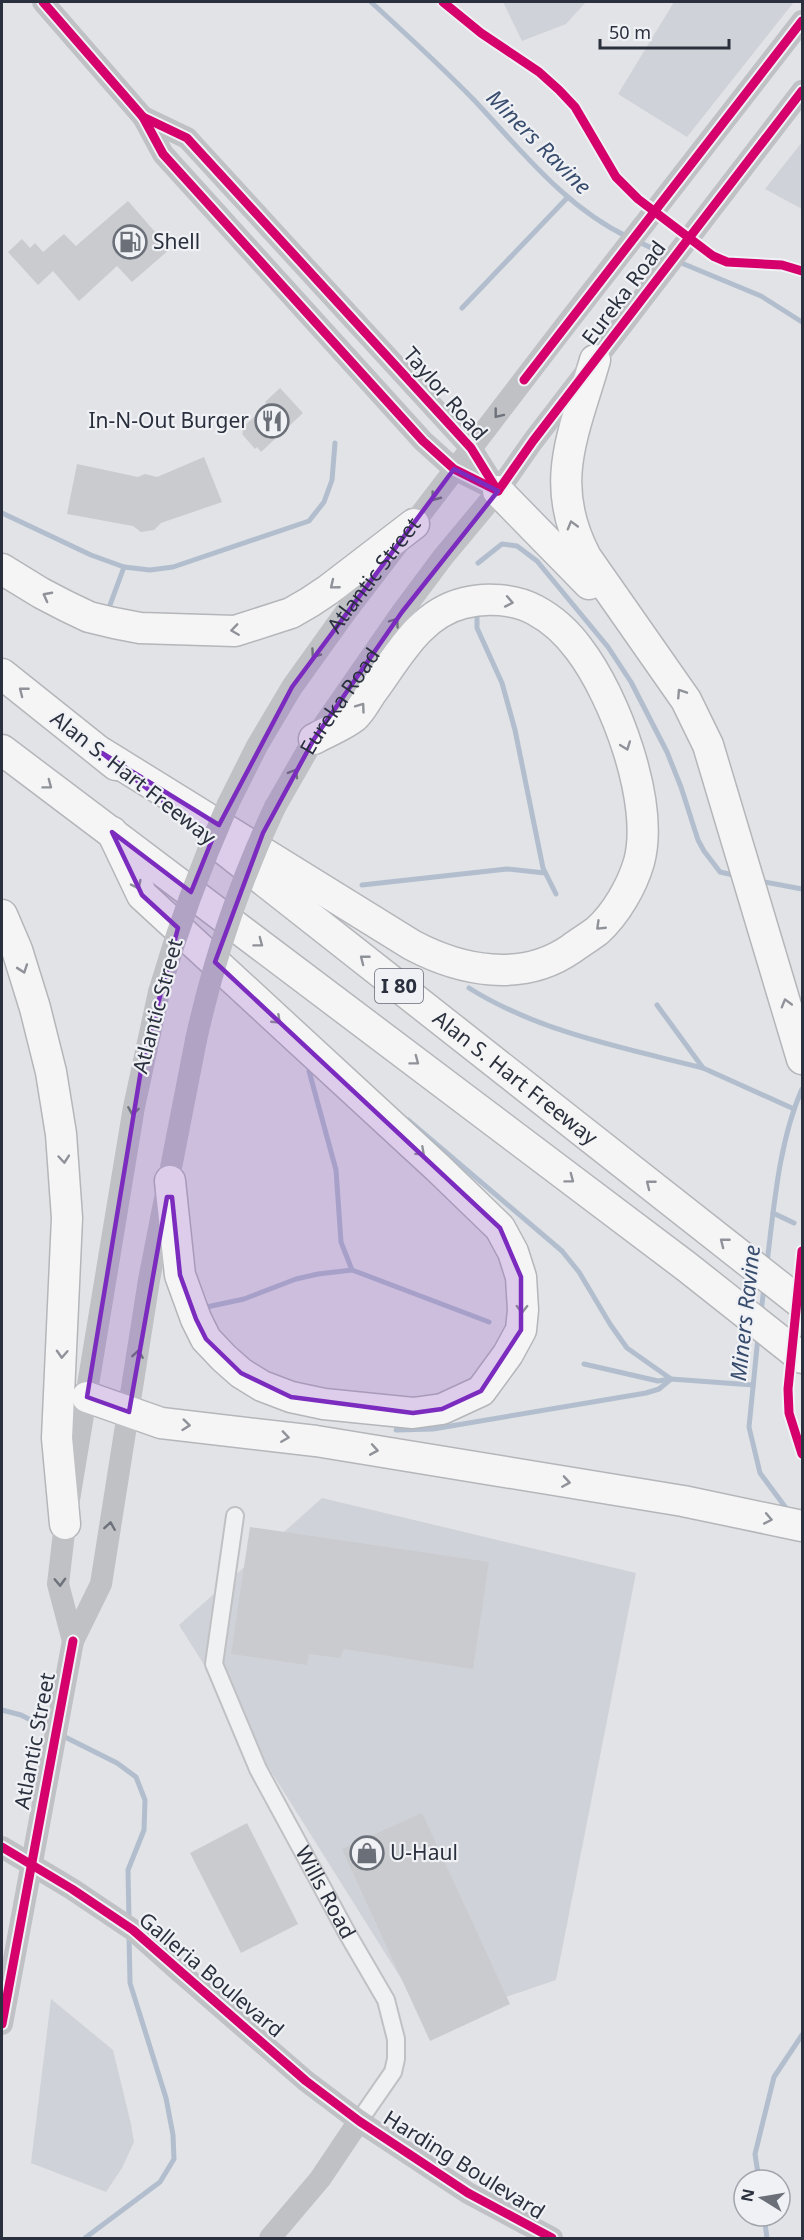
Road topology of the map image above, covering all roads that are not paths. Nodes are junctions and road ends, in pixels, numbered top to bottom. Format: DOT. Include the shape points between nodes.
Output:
graph roads {
  1 [pos="43,2"];
  2 [pos="802,21"];
  3 [pos="802,91"];
  4 [pos="143,117"];
  5 [pos="595,360"];
  6 [pos="471,448"];
  7 [pos="454,469"];
  8 [pos="498,491"];
  9 [pos="414,524"];
  10 [pos="2,569"];
  11 [pos="648,644"];
  12 [pos="2,674"];
  13 [pos="314,739"];
  14 [pos="2,750"];
  15 [pos="102,753"];
  16 [pos="112,832"];
  17 [pos="2,915"];
  18 [pos="802,1059"];
  19 [pos="170,1181"];
  20 [pos="802,1304"];
  21 [pos="802,1358"];
  22 [pos="87,1397"];
  23 [pos="129,1412"];
  24 [pos="235,1516"];
  25 [pos="65,1524"];
  26 [pos="802,1526"];
  27 [pos="73,1641"];
  28 [pos="2,1847"];
  29 [pos="2,2024"];
  30 [pos="359,2121"];
  31 [pos="270,2238"];
  32 [pos="552,2238"];
  1 -- 4 [label="main road, Taylor Road"];
  2 -- 6 [label="main road, Eureka Road, one-way"];
  3 -- 5 [label="main road, Eureka Road"];
  4 -- 6 [label="main road, Taylor Road" via="187,138"];
  4 -- 7 [label="main road, Taylor Road" via="170,162 415,433"];
  5 -- 8 [label="main road, Eureka Road"];
  11 -- 5 [label="highway, one-way" via="586,557 570,517 565,477 567,455"];
  6 -- 7 [label="main road, Atlantic Street"];
  6 -- 8 [label="main road, Taylor Road"];
  7 -- 8 [label="main road, Taylor Road"];
  7 -- 9 [label="main road, Atlantic Street, one-way"];
  8 -- 11 [label="highway"];
  13 -- 8 [label="main road, Eureka Road, one-way" via="402,612"];
  9 -- 10 [label="highway, one-way" via="310,602 291,613 235,631 140,628 89,617"];
  9 -- 22 [label="main road, Atlantic Street, one-way, bridge" via="292,687 257,746 204,858 159,992 138,1086"];
  18 -- 11 [label="highway, one-way" via="708,745 686,699"];
  15 -- 12 [label="highway, Alan S. Hart Freeway / I 80, one-way"];
  13 -- 15 [label="highway, one-way" via="354,717 418,628 433,617 480,600 533,608 579,649 618,724 632,762 643,813 643,835 633,878 612,914 597,930 561,955 514,970 462,966 412,945"];
  19 -- 13 [label="main road, Eureka Road, one-way, bridge" via="196,1040 220,942 275,807"];
  14 -- 16 [label="highway, I 80, one-way"];
  20 -- 15 [label="highway, Alan S. Hart Freeway / I 80, one-way"];
  16 -- 19 [label="highway, one-way" via="142,895 500,1228 521,1277 520,1330 481,1391 442,1409 412,1413 324,1404 262,1386 224,1358 206,1339 196,1319 180,1275"];
  16 -- 21 [label="highway, I 80, one-way"];
  17 -- 25 [label="highway, one-way" via="36,1008 62,1134 67,1230 57,1438"];
  23 -- 19 [label="main road, Atlantic Street, one-way" via="149,1280"];
  22 -- 23 [label="highway"];
  22 -- 25 [label="main road, Atlantic Street"];
  23 -- 26 [label="highway, one-way" via="160,1423 316,1441 683,1501"];
  27 -- 23 [label="main road, Atlantic Street, one-way" via="101,1584"];
  24 -- 30 [label="street, Wills Road" via="214,1664 258,1769 386,2000 396,2039 393,2072"];
  25 -- 27 [label="main road, Atlantic Street, one-way" via="58,1584"];
  27 -- 29 [label="main road, Atlantic Street"];
  28 -- 30 [label="main road, Galleria Boulevard, bridge" via="124,1924 306,2081"];
  30 -- 31 [label="main road, Wills Road" via="320,2179"];
  30 -- 32 [label="main road, Harding Boulevard" via="468,2193"];
}
